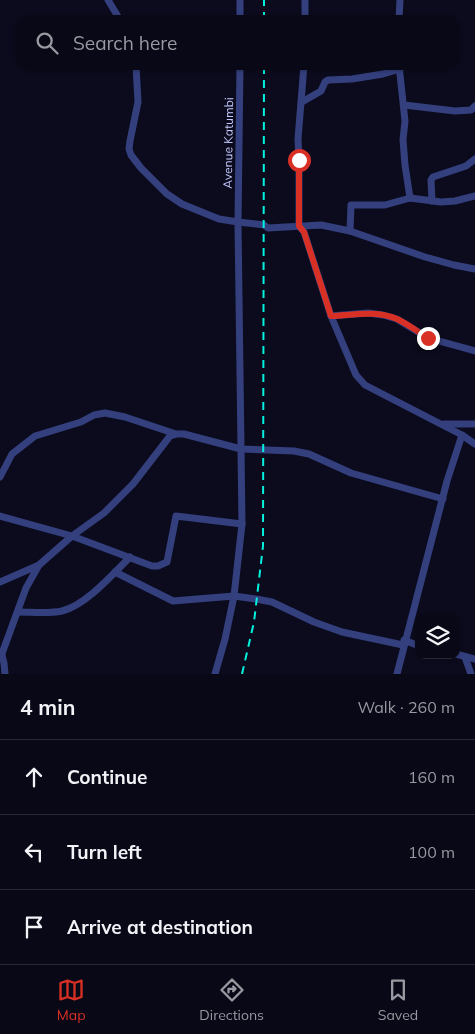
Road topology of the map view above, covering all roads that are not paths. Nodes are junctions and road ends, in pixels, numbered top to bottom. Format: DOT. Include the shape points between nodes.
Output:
graph roads {
  1 [pos="108,0"];
  2 [pos="240,0"];
  3 [pos="305,0"];
  4 [pos="400,0"];
  5 [pos="117,15"];
  6 [pos="240,15"];
  7 [pos="305,15"];
  8 [pos="399,15"];
  9 [pos="136,70"];
  10 [pos="240,70"];
  11 [pos="304,70"];
  12 [pos="392,70"];
  13 [pos="399,70"];
  14 [pos="302,102"];
  15 [pos="404,105"];
  16 [pos="474,110"];
  17 [pos="475,159"];
  18 [pos="475,196"];
  19 [pos="410,198"];
  20 [pos="432,201"];
  21 [pos="238,222"];
  22 [pos="299,226"];
  23 [pos="350,231"];
  24 [pos="475,269"];
  25 [pos="331,316"];
  26 [pos="475,351"];
  27 [pos="441,424"];
  28 [pos="475,424"];
  29 [pos="177,434"];
  30 [pos="462,435"];
  31 [pos="475,444"];
  32 [pos="241,449"];
  33 [pos="0,477"];
  34 [pos="443,499"];
  35 [pos="0,516"];
  36 [pos="242,524"];
  37 [pos="72,536"];
  38 [pos="130,557"];
  39 [pos="39,565"];
  40 [pos="115,572"];
  41 [pos="0,582"];
  42 [pos="234,596"];
  43 [pos="18,612"];
  44 [pos="404,643"];
  45 [pos="415,645"];
  46 [pos="460,655"];
  47 [pos="1,656"];
  48 [pos="465,657"];
  49 [pos="475,659"];
  50 [pos="5,674"];
  51 [pos="214,674"];
  52 [pos="396,674"];
  53 [pos="470,674"];
  1 -- 5 [label="street"];
  2 -- 6 [label="street"];
  3 -- 7 [label="street"];
  4 -- 8 [label="street"];
  9 -- 21 [label="street" via="138,102 130,141 131,155 167,194 182,204"];
  10 -- 21 [label="street, Avenue Katumbi"];
  11 -- 14 [label="street"];
  12 -- 14 [label="street" via="352,80 328,80 321,91"];
  13 -- 15 [label="street"];
  14 -- 22 [label="street" via="298,139"];
  15 -- 16 [label="street"];
  15 -- 19 [label="street" via="403,140"];
  17 -- 20 [label="street" via="466,166 433,177"];
  18 -- 20 [label="street" via="455,201"];
  19 -- 20 [label="street"];
  19 -- 23 [label="street" via="385,205 351,204"];
  21 -- 22 [label="street" via="268,228"];
  21 -- 32 [label="street, Avenue Katumbi"];
  22 -- 23 [label="street" via="321,225"];
  22 -- 25 [label="street" via="304,232"];
  23 -- 24 [label="street" via="425,257"];
  25 -- 26 [label="street" via="383,315 397,319 428,338"];
  25 -- 27 [label="street" via="356,375 365,385"];
  27 -- 28 [label="street"];
  27 -- 30 [label="street"];
  29 -- 32 [label="street"];
  29 -- 33 [label="street" via="125,417 104,413 94,415 35,436 12,454"];
  29 -- 37 [label="street" via="170,436 134,484"];
  30 -- 31 [label="street"];
  30 -- 34 [label="street"];
  32 -- 34 [label="street" via="309,454 351,473"];
  32 -- 36 [label="street, Avenue Katumbi"];
  34 -- 44 [label="street"];
  35 -- 37 [label="street"];
  36 -- 38 [label="street" via="176,516 167,562 152,566"];
  36 -- 42 [label="street, Avenue Katumbi"];
  37 -- 38 [label="street"];
  37 -- 39 [label="street"];
  38 -- 40 [label="street"];
  39 -- 41 [label="street"];
  39 -- 43 [label="street"];
  40 -- 42 [label="street" via="173,601"];
  40 -- 43 [label="street" via="71,608 52,612"];
  42 -- 44 [label="street" via="272,602 342,632"];
  42 -- 51 [label="street, Avenue Katumbi"];
  43 -- 47 [label="street"];
  44 -- 45 [label="street"];
  44 -- 52 [label="street"];
  46 -- 48 [label="street"];
  47 -- 50 [label="street"];
  48 -- 49 [label="street"];
  48 -- 53 [label="street"];
}
